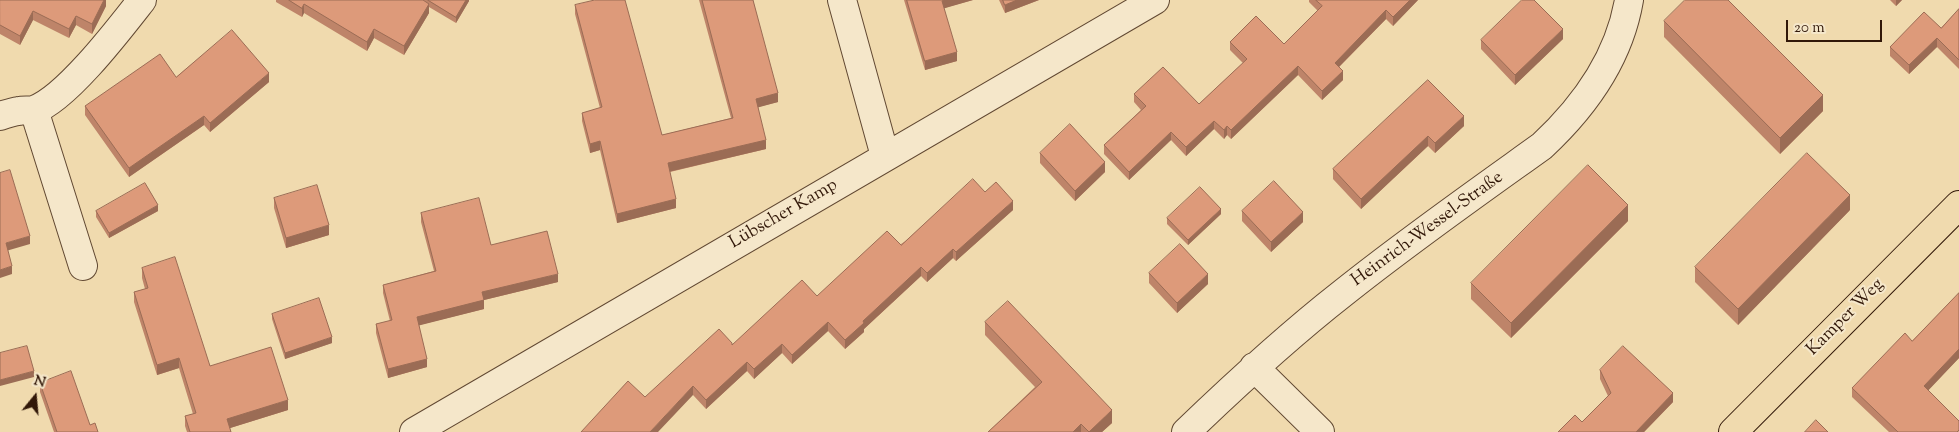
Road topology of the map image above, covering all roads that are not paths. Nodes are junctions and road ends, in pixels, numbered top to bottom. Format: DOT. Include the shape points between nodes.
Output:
graph roads {
  1 [pos="142,0"];
  2 [pos="842,0"];
  3 [pos="1156,0"];
  4 [pos="1629,0"];
  5 [pos="13,111"];
  6 [pos="886,156"];
  7 [pos="1959,205"];
  8 [pos="83,266"];
  9 [pos="1254,367"];
  10 [pos="414,432"];
  11 [pos="1186,432"];
  12 [pos="1320,432"];
  13 [pos="1733,432"];
  1 -- 5 [label="street" via="81,72 50,100"];
  2 -- 6 [label="street"];
  3 -- 6 [label="street, Lübscher Kamp"];
  4 -- 9 [label="street, Heinrich-Wessel-Straße" via="1617,46 1584,102 1563,126 1542,146 1341,294"];
  5 -- 8 [label="street"];
  6 -- 10 [label="street, Lübscher Kamp"];
  7 -- 13 [label="main road, Kamper Weg"];
  9 -- 11 [label="street, Heinrich-Wessel-Straße"];
  9 -- 12 [label="street"];
}
